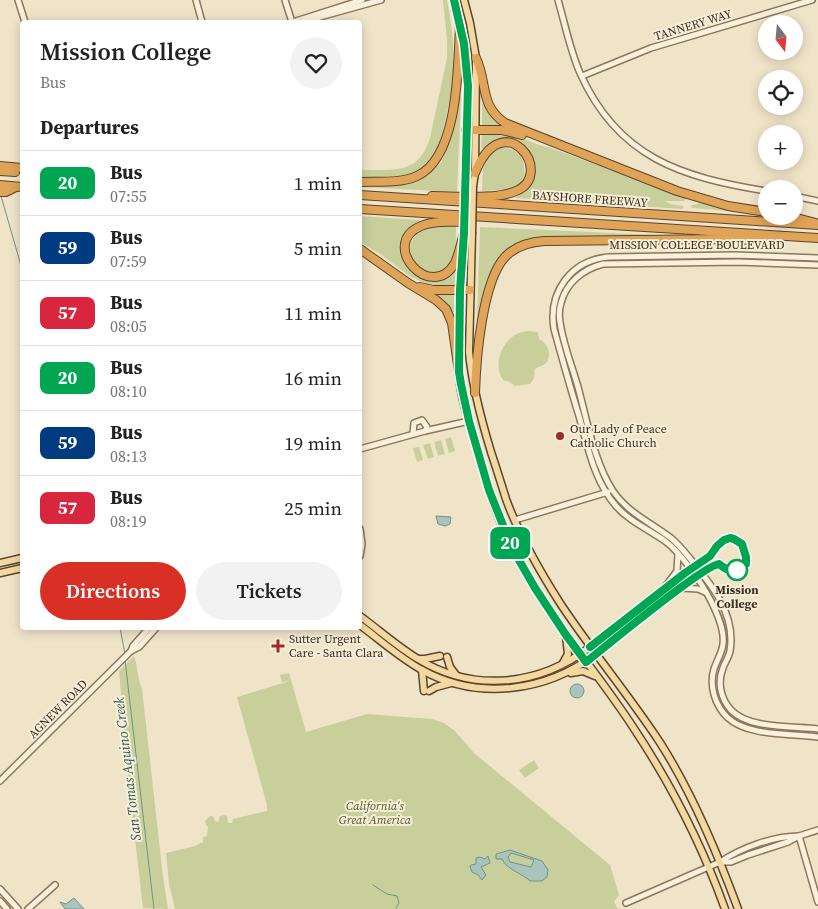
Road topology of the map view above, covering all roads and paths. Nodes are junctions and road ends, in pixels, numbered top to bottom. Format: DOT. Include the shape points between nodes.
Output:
graph roads {
  1 [pos="18,0"];
  2 [pos="196,0"];
  3 [pos="285,0"];
  4 [pos="362,0"];
  5 [pos="381,0"];
  6 [pos="454,0"];
  7 [pos="464,0"];
  8 [pos="558,0"];
  9 [pos="812,0"];
  10 [pos="24,20"];
  11 [pos="201,20"];
  12 [pos="291,20"];
  13 [pos="298,20"];
  14 [pos="309,20"];
  15 [pos="460,25"];
  16 [pos="476,58"];
  17 [pos="582,76"];
  18 [pos="471,130"];
  19 [pos="539,138"];
  20 [pos="20,168"];
  21 [pos="1,169"];
  22 [pos="20,173"];
  23 [pos="475,173"];
  24 [pos="362,182"];
  25 [pos="0,185"];
  26 [pos="20,187"];
  27 [pos="758,190"];
  28 [pos="0,192"];
  29 [pos="362,195"];
  30 [pos="362,195"];
  31 [pos="803,198"];
  32 [pos="818,201"];
  33 [pos="362,209"];
  34 [pos="758,210"];
  35 [pos="803,220"];
  36 [pos="534,221"];
  37 [pos="818,224"];
  38 [pos="468,234"];
  39 [pos="782,236"];
  40 [pos="818,238"];
  41 [pos="362,250"];
  42 [pos="818,258"];
  43 [pos="818,265"];
  44 [pos="408,283"];
  45 [pos="460,290"];
  46 [pos="470,290"];
  47 [pos="459,372"];
  48 [pos="475,393"];
  49 [pos="469,421"];
  50 [pos="425,431"];
  51 [pos="413,434"];
  52 [pos="362,448"];
  53 [pos="613,490"];
  54 [pos="605,493"];
  55 [pos="515,520"];
  56 [pos="678,554"];
  57 [pos="20,558"];
  58 [pos="0,563"];
  59 [pos="20,568"];
  60 [pos="693,568"];
  61 [pos="0,572"];
  62 [pos="698,576"];
  63 [pos="681,588"];
  64 [pos="662,591"];
  65 [pos="706,593"];
  66 [pos="362,617"];
  67 [pos="362,626"];
  68 [pos="147,630"];
  69 [pos="154,630"];
  70 [pos="566,635"];
  71 [pos="590,647"];
  72 [pos="131,651"];
  73 [pos="580,654"];
  74 [pos="596,654"];
  75 [pos="417,658"];
  76 [pos="586,662"];
  77 [pos="560,666"];
  78 [pos="422,670"];
  79 [pos="562,675"];
  80 [pos="457,676"];
  81 [pos="598,678"];
  82 [pos="451,683"];
  83 [pos="818,729"];
  84 [pos="818,737"];
  85 [pos="0,781"];
  86 [pos="818,830"];
  87 [pos="799,836"];
  88 [pos="720,862"];
  89 [pos="709,867"];
  90 [pos="55,885"];
  91 [pos="0,889"];
  92 [pos="0,902"];
  93 [pos="818,902"];
  94 [pos="626,903"];
  95 [pos="7,909"];
  96 [pos="18,909"];
  97 [pos="28,909"];
  98 [pos="725,909"];
  99 [pos="738,909"];
  1 -- 10 [label="street"];
  2 -- 11 [label="street"];
  3 -- 12 [label="street"];
  4 -- 13 [label="street"];
  5 -- 14 [label="street"];
  6 -- 15 [label="main road"];
  7 -- 16 [label="main road"];
  8 -- 17 [label="street"];
  9 -- 17 [label="street, TANNERY WAY" via="657,46"];
  15 -- 18 [label="main road" via="467,64"];
  15 -- 24 [label="highway" via="458,77 443,147 437,160 421,174 407,180"];
  16 -- 18 [label="main road"];
  16 -- 19 [label="highway" via="487,102 496,117"];
  17 -- 27 [label="street" via="597,105 614,127 660,163 722,184"];
  18 -- 19 [label="highway" via="502,130"];
  18 -- 23 [label="main road"];
  18 -- 38 [label="main road, bridge" via="466,186"];
  19 -- 34 [label="highway" via="703,199"];
  20 -- 21 [label="highway"];
  21 -- 22 [label="highway"];
  23 -- 29 [label="highway" via="486,151 500,144 518,146 527,154 530,163 526,184 510,193 481,196"];
  23 -- 38 [label="main road, bridge"];
  25 -- 26 [label="highway"];
  26 -- 28 [label="highway"];
  30 -- 37 [label="highway, BAYSHORE FREEWAY"];
  31 -- 32 [label="street"];
  33 -- 36 [label="highway, BAYSHORE FREEWAY"];
  35 -- 37 [label="highway"];
  36 -- 38 [label="highway" via="442,222 421,226 410,234 406,242 408,263 414,270 428,276 446,272 454,264"];
  36 -- 39 [label="highway, BAYSHORE FREEWAY"];
  38 -- 45 [label="main road"];
  38 -- 46 [label="main road"];
  39 -- 40 [label="highway, BAYSHORE FREEWAY"];
  39 -- 48 [label="highway" via="773,241 544,241 519,246 498,266 492,280 480,336"];
  41 -- 44 [label="highway"];
  42 -- 54 [label="street, MISSION COLLEGE BOULEVARD" via="734,255 609,257 590,261 570,273 556,295 552,322 593,465"];
  43 -- 53 [label="street, MISSION COLLEGE BOULEVARD" via="739,262 609,264 593,267 575,279 563,297 560,322 600,464"];
  44 -- 45 [label="highway" via="433,290"];
  44 -- 47 [label="highway" via="436,300 448,312"];
  45 -- 46 [label="highway"];
  45 -- 47 [label="main road"];
  46 -- 48 [label="main road" via="469,352"];
  47 -- 49 [label="main road"];
  48 -- 55 [label="main road"];
  49 -- 50 [label="street"];
  49 -- 70 [label="main road" via="493,504 512,548"];
  50 -- 51 [label="street"];
  50 -- 51 [label="street" via="425,423 417,421"];
  51 -- 52 [label="street"];
  53 -- 54 [label="street"];
  53 -- 60 [label="street, MISSION COLLEGE BOULEVARD" via="632,512 673,540"];
  54 -- 55 [label="street"];
  54 -- 56 [label="street, MISSION COLLEGE BOULEVARD" via="629,519 665,541"];
  55 -- 71 [label="main road" via="546,580"];
  56 -- 60 [label="street, MISSION COLLEGE BOULEVARD"];
  56 -- 64 [label="street" via="677,571"];
  57 -- 58 [label="main road"];
  59 -- 61 [label="main road"];
  60 -- 62 [label="street, MISSION COLLEGE BOULEVARD"];
  60 -- 64 [label="street"];
  62 -- 63 [label="street"];
  62 -- 65 [label="street, MISSION COLLEGE BOULEVARD"];
  62 -- 83 [label="street, MISSION COLLEGE BOULEVARD" via="720,601 730,628 730,653 720,679 721,692 730,710 749,721"];
  63 -- 65 [label="street"];
  63 -- 74 [label="street"];
  64 -- 71 [label="street"];
  65 -- 84 [label="street, MISSION COLLEGE BOULEVARD" via="723,634 712,682 723,712 732,722 748,729"];
  66 -- 75 [label="main road"];
  67 -- 78 [label="main road"];
  68 -- 72 [label="street, AGNEW ROAD"];
  69 -- 72 [label="street, AGNEW ROAD"];
  70 -- 73 [label="main road"];
  70 -- 77 [label="main road" via="568,654"];
  71 -- 73 [label="main road"];
  71 -- 74 [label="main road"];
  72 -- 85 [label="street, AGNEW ROAD"];
  73 -- 76 [label="main road"];
  73 -- 77 [label="main road"];
  74 -- 76 [label="main road"];
  74 -- 88 [label="main road" via="665,750"];
  75 -- 80 [label="main road"];
  75 -- 80 [label="main road" via="444,656"];
  76 -- 79 [label="main road"];
  76 -- 81 [label="main road"];
  77 -- 80 [label="main road" via="506,681"];
  78 -- 82 [label="main road"];
  78 -- 82 [label="main road" via="427,691"];
  79 -- 81 [label="main road" via="583,671"];
  79 -- 82 [label="main road" via="538,684 511,688"];
  81 -- 89 [label="main road" via="655,762"];
  86 -- 87 [label="street"];
  87 -- 88 [label="street" via="731,862"];
  87 -- 93 [label="street"];
  88 -- 89 [label="street"];
  88 -- 99 [label="main road"];
  89 -- 94 [label="street"];
  89 -- 98 [label="main road"];
  90 -- 97 [label="street"];
  91 -- 96 [label="street"];
  92 -- 95 [label="street"];
}
